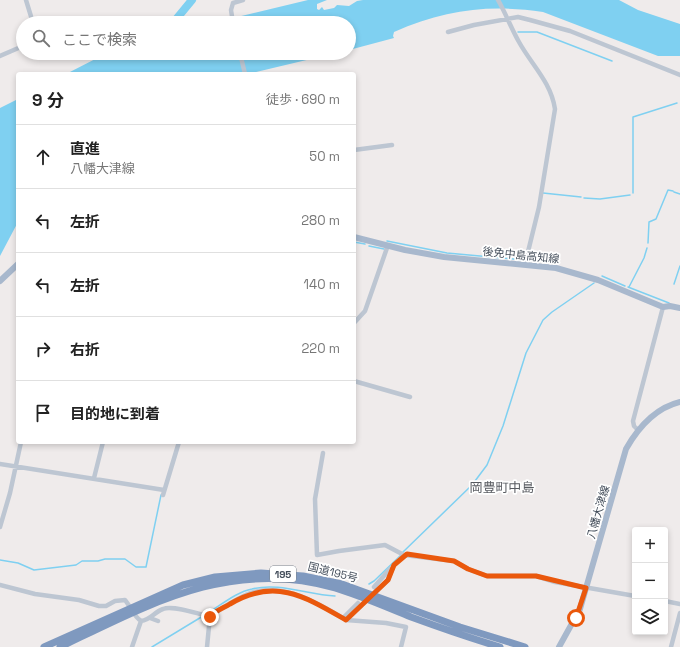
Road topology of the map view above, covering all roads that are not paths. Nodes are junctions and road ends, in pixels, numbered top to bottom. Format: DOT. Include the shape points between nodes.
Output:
graph roads {
  1 [pos="26,0"];
  2 [pos="243,0"];
  3 [pos="498,0"];
  4 [pos="231,2"];
  5 [pos="31,16"];
  6 [pos="232,16"];
  7 [pos="508,18"];
  8 [pos="448,32"];
  9 [pos="16,49"];
  10 [pos="0,56"];
  11 [pos="242,60"];
  12 [pos="245,72"];
  13 [pos="680,75"];
  14 [pos="392,145"];
  15 [pos="356,150"];
  16 [pos="356,238"];
  17 [pos="388,246"];
  18 [pos="525,264"];
  19 [pos="16,266"];
  20 [pos="0,281"];
  21 [pos="663,307"];
  22 [pos="680,308"];
  23 [pos="356,320"];
  24 [pos="356,382"];
  25 [pos="410,397"];
  26 [pos="680,402"];
  27 [pos="638,430"];
  28 [pos="21,444"];
  29 [pos="102,444"];
  30 [pos="178,444"];
  31 [pos="322,453"];
  32 [pos="0,464"];
  33 [pos="16,467"];
  34 [pos="94,478"];
  35 [pos="0,527"];
  36 [pos="402,555"];
  37 [pos="0,584"];
  38 [pos="586,588"];
  39 [pos="372,594"];
  40 [pos="632,596"];
  41 [pos="668,602"];
  42 [pos="358,603"];
  43 [pos="680,604"];
  44 [pos="133,609"];
  45 [pos="680,613"];
  46 [pos="206,616"];
  47 [pos="150,618"];
  48 [pos="345,619"];
  49 [pos="142,621"];
  50 [pos="158,621"];
  51 [pos="44,647"];
  52 [pos="60,647"];
  53 [pos="132,647"];
  54 [pos="207,647"];
  55 [pos="401,647"];
  56 [pos="500,647"];
  57 [pos="525,647"];
  58 [pos="559,647"];
  59 [pos="671,647"];
  1 -- 5 [label="street"];
  2 -- 4 [label="street"];
  3 -- 7 [label="street"];
  4 -- 6 [label="street"];
  7 -- 8 [label="street"];
  7 -- 13 [label="street" via="518,17 551,25"];
  7 -- 18 [label="street" via="521,45 547,85 555,109 539,207"];
  9 -- 10 [label="street"];
  11 -- 12 [label="street"];
  14 -- 15 [label="street"];
  16 -- 17 [label="main road, 後免中島高知線"];
  17 -- 18 [label="main road, 後免中島高知線" via="457,259"];
  17 -- 23 [label="street" via="365,311"];
  18 -- 21 [label="main road, 後免中島高知線" via="580,274"];
  19 -- 20 [label="main road"];
  21 -- 22 [label="main road, 後免中島高知線"];
  21 -- 27 [label="street" via="633,420"];
  24 -- 25 [label="street"];
  26 -- 27 [label="main road, 八幡大津線" via="654,414"];
  27 -- 38 [label="main road, 八幡大津線" via="626,449"];
  28 -- 33 [label="street"];
  29 -- 34 [label="street"];
  30 -- 34 [label="street" via="164,492"];
  31 -- 36 [label="street" via="315,499 317,555 385,545"];
  32 -- 33 [label="street"];
  33 -- 34 [label="street"];
  33 -- 35 [label="street"];
  36 -- 38 [label="street" via="449,560 487,576 536,576"];
  36 -- 39 [label="street" via="394,565 388,580"];
  37 -- 44 [label="street" via="35,594 79,600 99,606 125,600"];
  38 -- 40 [label="street"];
  38 -- 58 [label="main road, 八幡大津線" via="580,609"];
  39 -- 44 [label="highway, 国道195号 / 195" via="304,576 235,574 183,585"];
  39 -- 48 [label="street"];
  39 -- 56 [label="highway, 国道195号 / 195" via="448,630"];
  39 -- 57 [label="highway, 国道195号 / 195" via="460,627"];
  41 -- 43 [label="street"];
  42 -- 48 [label="street"];
  44 -- 49 [label="street" via="136,618"];
  44 -- 51 [label="highway, 国道195号 / 195"];
  44 -- 52 [label="highway, 国道195号 / 195"];
  45 -- 59 [label="street"];
  46 -- 47 [label="street" via="167,608 156,612"];
  46 -- 48 [label="street" via="242,596 256,591 272,591 304,597"];
  46 -- 54 [label="street"];
  47 -- 49 [label="street"];
  47 -- 50 [label="street"];
  48 -- 55 [label="street" via="386,622 406,627"];
  49 -- 53 [label="street"];
}
